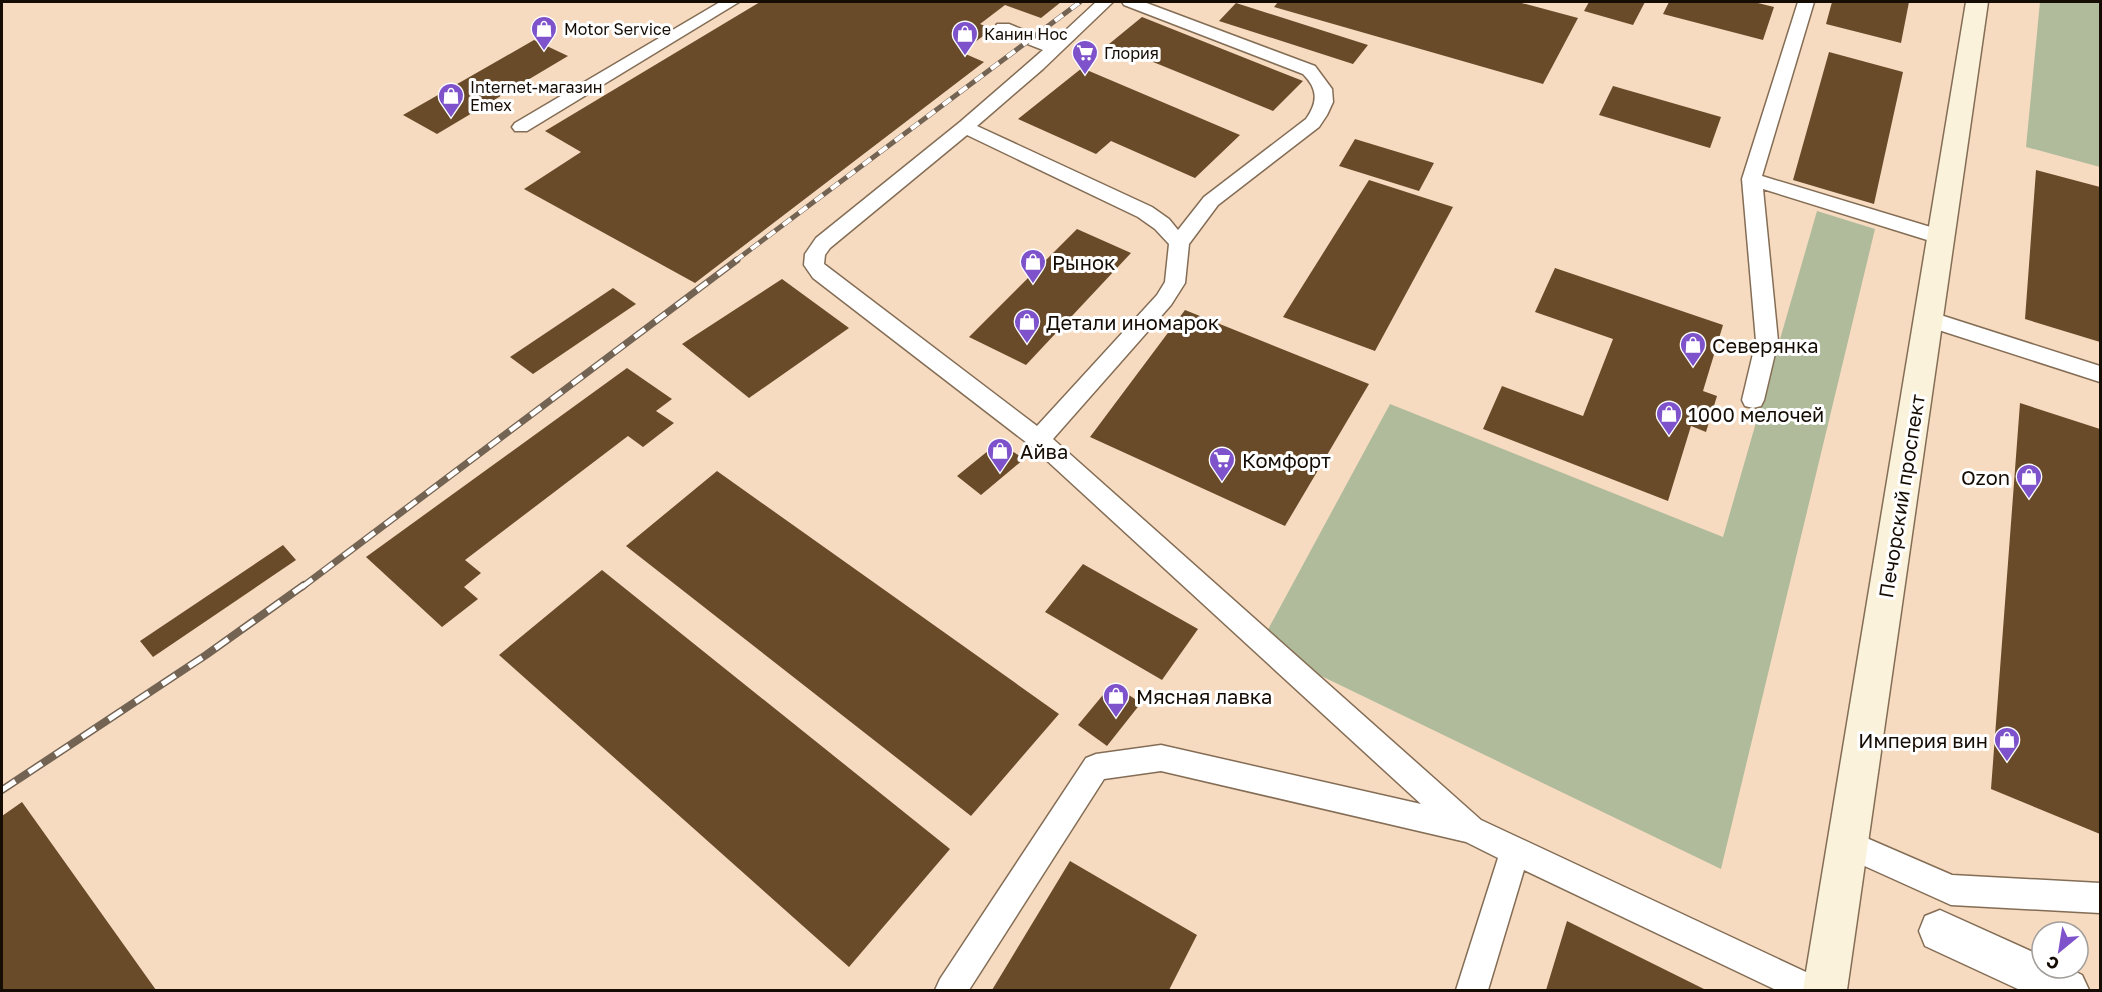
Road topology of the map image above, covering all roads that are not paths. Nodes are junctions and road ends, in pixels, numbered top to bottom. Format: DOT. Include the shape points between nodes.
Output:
graph roads {
  1 [pos="731,2"];
  2 [pos="1105,2"];
  3 [pos="1130,2"];
  4 [pos="1806,2"];
  5 [pos="1977,2"];
  6 [pos="1003,28"];
  7 [pos="1055,49"];
  8 [pos="521,127"];
  9 [pos="966,128"];
  10 [pos="1752,179"];
  11 [pos="1940,237"];
  12 [pos="1179,243"];
  13 [pos="1928,319"];
  14 [pos="2100,374"];
  15 [pos="1753,400"];
  16 [pos="1040,440"];
  17 [pos="1471,830"];
  18 [pos="1848,844"];
  19 [pos="1515,850"];
  20 [pos="2100,898"];
  21 [pos="1940,931"];
  22 [pos="951,990"];
  23 [pos="1472,990"];
  24 [pos="1810,990"];
  25 [pos="1825,990"];
  26 [pos="2067,990"];
  1 -- 8 [label="lane"];
  2 -- 7 [label="lane"];
  3 -- 12 [label="lane" via="1309,70 1322,82 1325,95 1322,110 1313,123 1211,201"];
  4 -- 10 [label="lane"];
  5 -- 11 [label="main road, Печорский проспект"];
  6 -- 7 [label="lane"];
  7 -- 9 [label="lane"];
  9 -- 12 [label="lane" via="1145,212"];
  9 -- 16 [label="lane" via="823,243 815,254 814,265"];
  10 -- 11 [label="lane"];
  10 -- 15 [label="lane" via="1767,341"];
  11 -- 13 [label="main road, Печорский проспект"];
  12 -- 16 [label="lane" via="1175,283 1164,300"];
  13 -- 14 [label="lane"];
  13 -- 18 [label="main road, Печорский проспект"];
  16 -- 17 [label="lane"];
  17 -- 19 [label="lane"];
  17 -- 22 [label="lane" via="1161,758 1096,767"];
  18 -- 20 [label="lane" via="1951,890"];
  18 -- 25 [label="main road, Печорский проспект"];
  19 -- 23 [label="lane"];
  19 -- 24 [label="lane"];
  21 -- 26 [label="street"];
}
